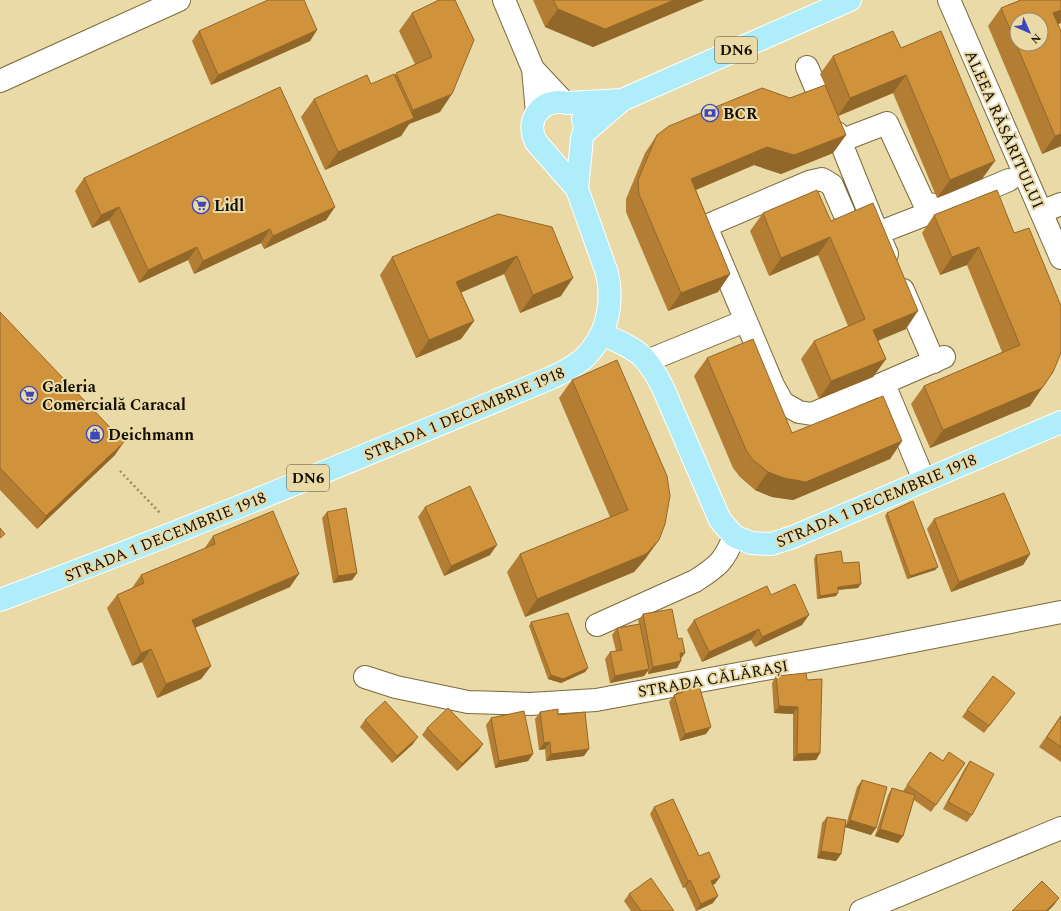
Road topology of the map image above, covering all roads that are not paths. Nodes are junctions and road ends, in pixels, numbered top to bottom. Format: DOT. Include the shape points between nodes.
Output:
graph roads {
  1 [pos="179,0"];
  2 [pos="504,0"];
  3 [pos="850,0"];
  4 [pos="949,0"];
  5 [pos="807,67"];
  6 [pos="533,69"];
  7 [pos="0,81"];
  8 [pos="818,93"];
  9 [pos="622,100"];
  10 [pos="566,102"];
  11 [pos="537,113"];
  12 [pos="583,135"];
  13 [pos="544,150"];
  14 [pos="1009,180"];
  15 [pos="577,189"];
  16 [pos="1061,204"];
  17 [pos="945,207"];
  18 [pos="1041,212"];
  19 [pos="844,213"];
  20 [pos="878,233"];
  21 [pos="1061,258"];
  22 [pos="745,321"];
  23 [pos="602,334"];
  24 [pos="648,361"];
  25 [pos="884,384"];
  26 [pos="1061,422"];
  27 [pos="924,480"];
  28 [pos="734,536"];
  29 [pos="0,600"];
  30 [pos="1061,612"];
  31 [pos="597,625"];
  32 [pos="365,677"];
  33 [pos="1061,828"];
  34 [pos="861,911"];
  1 -- 7 [label="street"];
  2 -- 6 [label="street"];
  3 -- 9 [label="main road, DN6"];
  4 -- 18 [label="street, ALEEA RĂSĂRITULUI"];
  5 -- 8 [label="street"];
  6 -- 10 [label="street"];
  6 -- 11 [label="street"];
  9 -- 10 [label="main road"];
  9 -- 12 [label="main road"];
  10 -- 11 [label="main road" via="551,102"];
  10 -- 12 [label="main road" via="580,112 585,128"];
  11 -- 13 [label="main road" via="532,123 533,136"];
  12 -- 13 [label="main road" via="573,149 566,152"];
  12 -- 15 [label="main road"];
  13 -- 15 [label="main road"];
  14 -- 17 [label="street"];
  15 -- 23 [label="main road, DN6" via="610,287 610,302"];
  16 -- 18 [label="street"];
  17 -- 20 [label="street"];
  17 -- 20 [label="street" via="924,203 887,123 839,137"];
  18 -- 21 [label="street, ALEEA RĂSĂRITULUI"];
  19 -- 22 [label="street" via="832,185 822,179 706,226"];
  20 -- 25 [label="street" via="939,359"];
  22 -- 24 [label="street"];
  22 -- 25 [label="street" via="783,403 799,412 812,414"];
  23 -- 24 [label="main road, STRADA 1 DECEMBRIE 1918" via="639,352"];
  23 -- 29 [label="main road, STRADA 1 DECEMBRIE 1918 / DN6" via="582,359 551,378 262,497"];
  24 -- 28 [label="main road, STRADA 1 DECEMBRIE 1918" via="663,388 720,520"];
  25 -- 27 [label="street"];
  26 -- 27 [label="main road, STRADA 1 DECEMBRIE 1918"];
  27 -- 28 [label="main road, STRADA 1 DECEMBRIE 1918" via="793,537 771,544 751,543"];
  28 -- 31 [label="street" via="728,553 702,577"];
  30 -- 32 [label="street, STRADA CĂLĂRAȘI" via="596,700 530,704 468,702 396,687"];
  33 -- 34 [label="street"];
}
